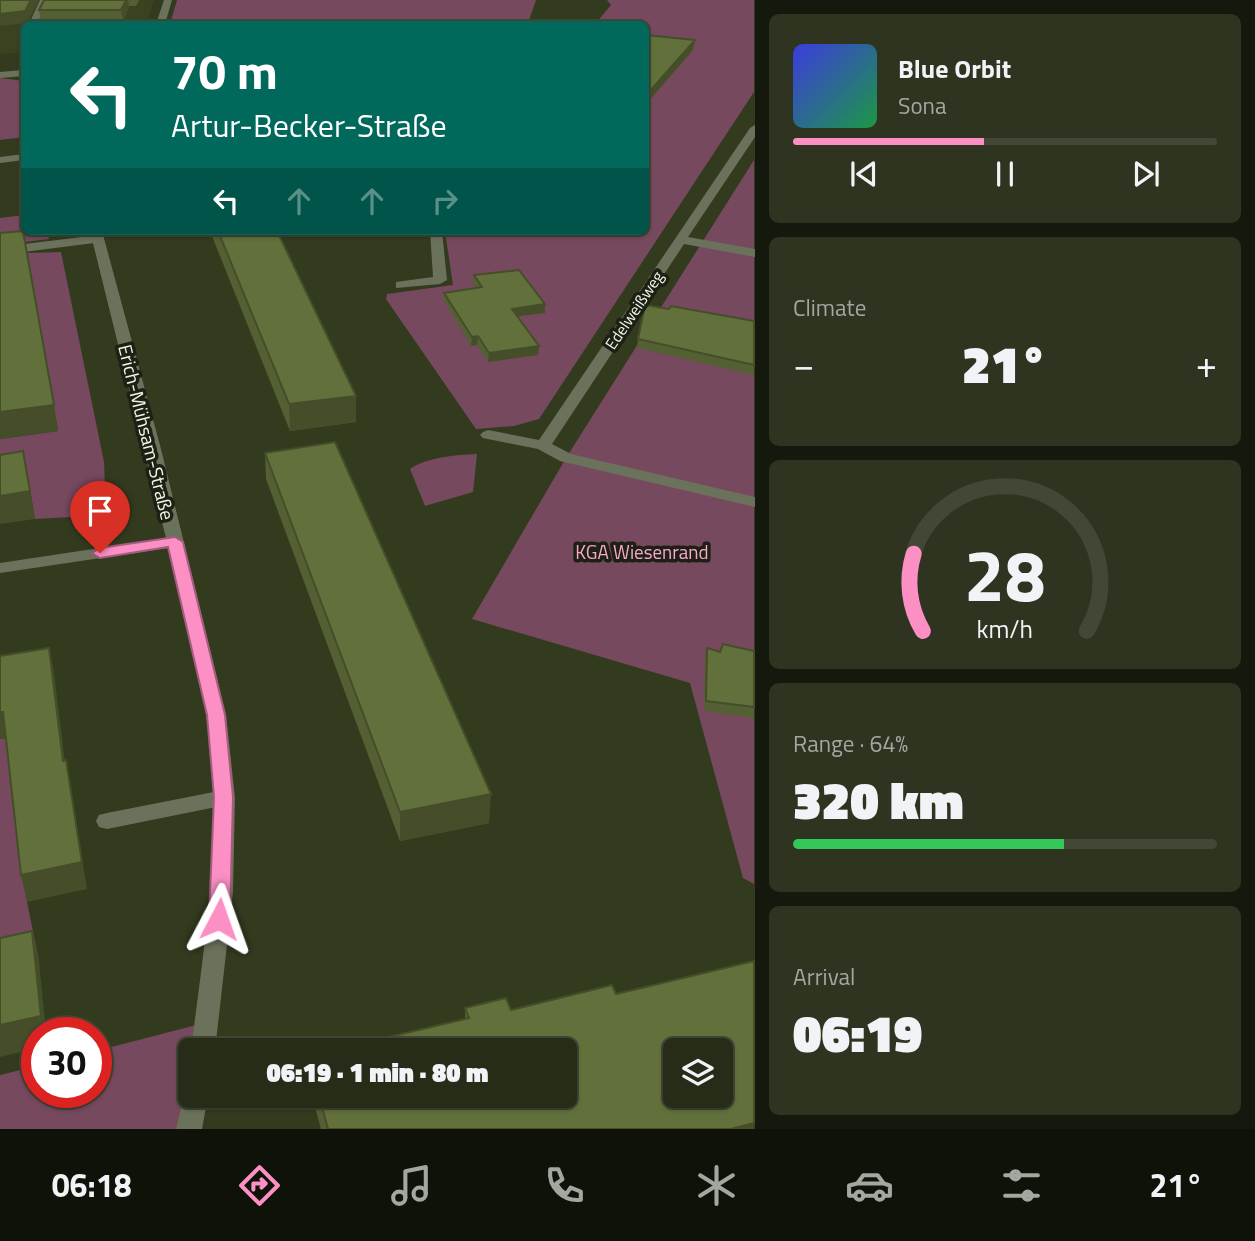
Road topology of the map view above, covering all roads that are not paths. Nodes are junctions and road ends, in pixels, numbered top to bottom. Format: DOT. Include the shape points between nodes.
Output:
graph roads {
  1 [pos="44,0"];
  2 [pos="168,0"];
  3 [pos="34,21"];
  4 [pos="161,21"];
  5 [pos="21,72"];
  6 [pos="0,75"];
  7 [pos="754,128"];
  8 [pos="21,157"];
  9 [pos="0,160"];
  10 [pos="97,235"];
  11 [pos="436,235"];
  12 [pos="681,240"];
  13 [pos="0,251"];
  14 [pos="754,253"];
  15 [pos="401,285"];
  16 [pos="488,435"];
  17 [pos="543,444"];
  18 [pos="754,502"];
  19 [pos="175,542"];
  20 [pos="0,568"];
  21 [pos="224,797"];
  22 [pos="107,821"];
  23 [pos="204,1038"];
  24 [pos="193,1108"];
  25 [pos="189,1129"];
  1 -- 3 [label="street"];
  2 -- 4 [label="street"];
  5 -- 6 [label="street"];
  7 -- 12 [label="street, Edelweißweg"];
  8 -- 9 [label="street"];
  10 -- 13 [label="street"];
  10 -- 19 [label="street, Erich-Mühsam-Straße"];
  11 -- 15 [label="street" via="440,280"];
  12 -- 14 [label="street"];
  12 -- 17 [label="street, Edelweißweg"];
  16 -- 17 [label="street"];
  17 -- 18 [label="street" via="566,458"];
  19 -- 20 [label="street"];
  19 -- 21 [label="street, Erich-Mühsam-Straße" via="216,715"];
  21 -- 22 [label="street"];
  21 -- 23 [label="street, Erich-Mühsam-Straße" via="222,892"];
  24 -- 25 [label="street"];
}
